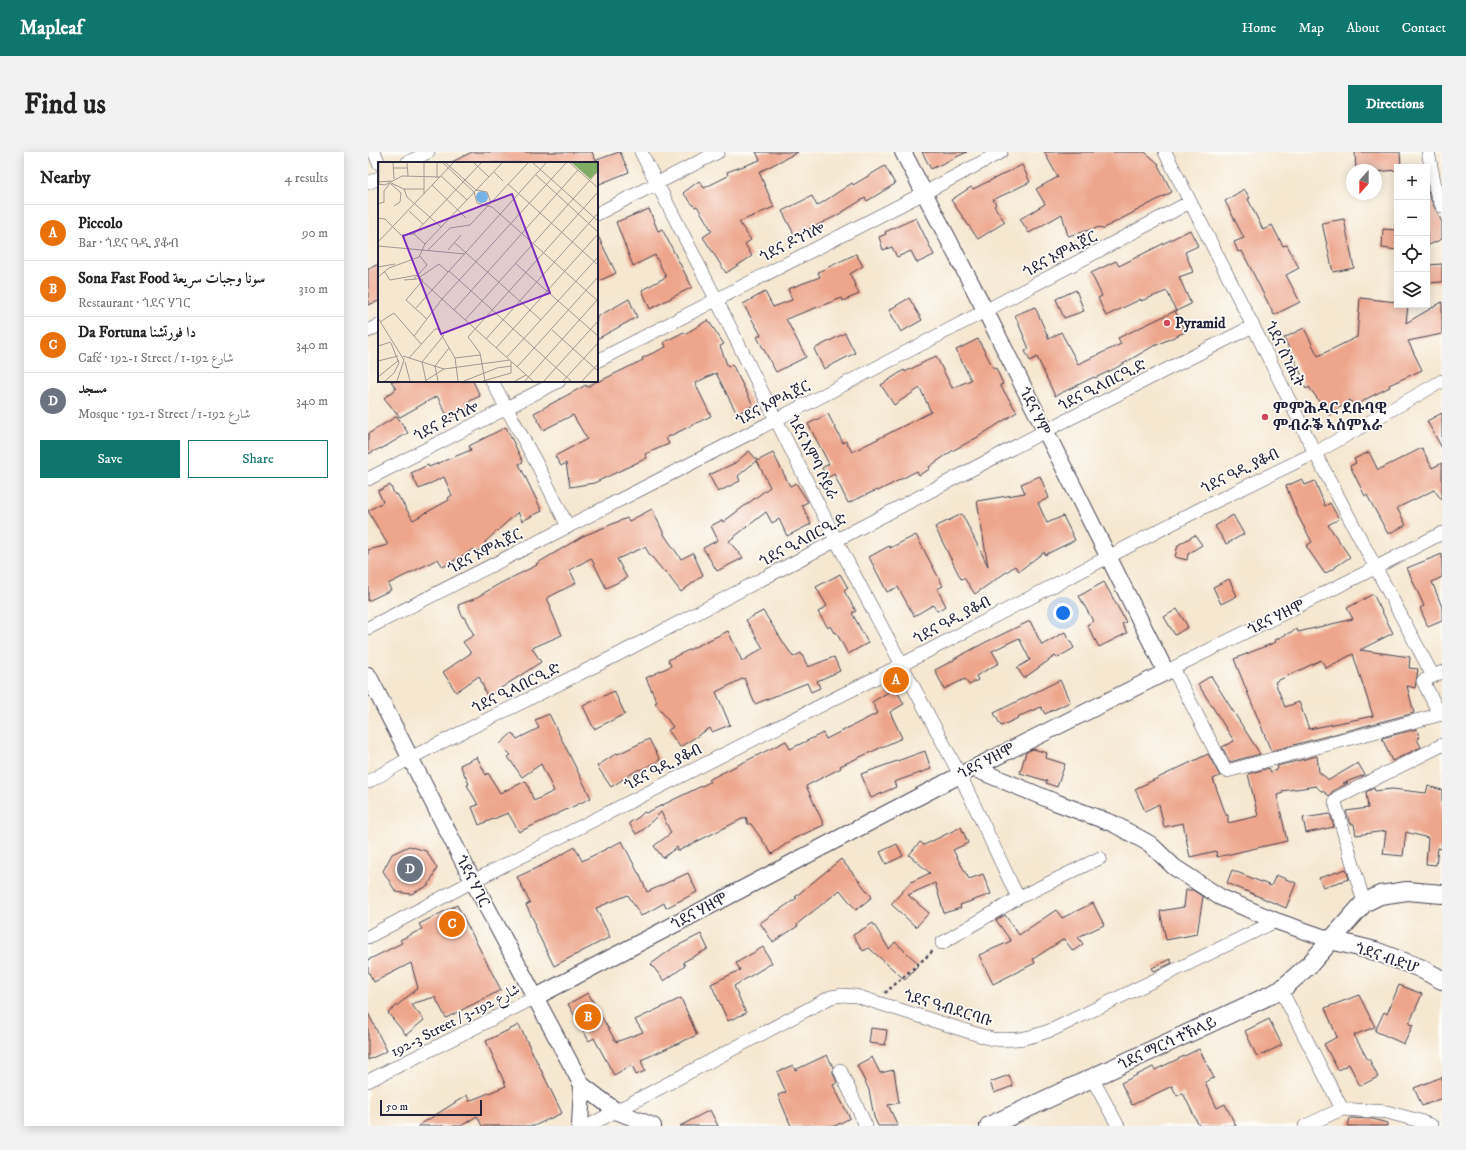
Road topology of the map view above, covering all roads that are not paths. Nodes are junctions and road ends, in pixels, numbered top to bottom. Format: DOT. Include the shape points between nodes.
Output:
graph roads {
  1 [pos="374,152"];
  2 [pos="428,152"];
  3 [pos="641,152"];
  4 [pos="718,152"];
  5 [pos="903,152"];
  6 [pos="1001,152"];
  7 [pos="1165,152"];
  8 [pos="1428,152"];
  9 [pos="379,162"];
  10 [pos="409,162"];
  11 [pos="378,178"];
  12 [pos="368,183"];
  13 [pos="657,184"];
  14 [pos="924,193"];
  15 [pos="1190,202"];
  16 [pos="1442,206"];
  17 [pos="598,214"];
  18 [pos="716,299"];
  19 [pos="986,312"];
  20 [pos="378,326"];
  21 [pos="1253,326"];
  22 [pos="368,331"];
  23 [pos="598,360"];
  24 [pos="1442,381"];
  25 [pos="492,382"];
  26 [pos="557,382"];
  27 [pos="506,409"];
  28 [pos="775,419"];
  29 [pos="1045,431"];
  30 [pos="1315,453"];
  31 [pos="368,479"];
  32 [pos="568,527"];
  33 [pos="1442,533"];
  34 [pos="836,540"];
  35 [pos="1108,556"];
  36 [pos="1375,568"];
  37 [pos="368,628"];
  38 [pos="903,664"];
  39 [pos="1170,670"];
  40 [pos="368,675"];
  41 [pos="1433,676"];
  42 [pos="1441,714"];
  43 [pos="1442,745"];
  44 [pos="410,758"];
  45 [pos="966,771"];
  46 [pos="368,782"];
  47 [pos="1100,858"];
  48 [pos="473,881"];
  49 [pos="1442,894"];
  50 [pos="1018,898"];
  51 [pos="1364,903"];
  52 [pos="1276,921"];
  53 [pos="368,937"];
  54 [pos="1331,940"];
  55 [pos="942,943"];
  56 [pos="1442,980"];
  57 [pos="1281,990"];
  58 [pos="534,998"];
  59 [pos="840,1070"];
  60 [pos="1092,1078"];
  61 [pos="368,1081"];
  62 [pos="582,1085"];
  63 [pos="1342,1109"];
  64 [pos="616,1111"];
  65 [pos="580,1126"];
  66 [pos="588,1126"];
  67 [pos="653,1126"];
  68 [pos="866,1126"];
  69 [pos="988,1126"];
  70 [pos="1118,1126"];
  71 [pos="1305,1126"];
  72 [pos="1432,1126"];
  1 -- 9 [label="street"];
  2 -- 10 [label="street"];
  3 -- 13 [label="street, ጎደና እምባ ሶይራ"];
  4 -- 13 [label="street"];
  5 -- 14 [label="street, ጎደና ሃም"];
  6 -- 14 [label="street, ጎደና ዶንጎሎ"];
  7 -- 15 [label="street, ጎደና ሰንሒት"];
  8 -- 16 [label="street" via="1436,195"];
  11 -- 12 [label="street"];
  13 -- 17 [label="street"];
  13 -- 18 [label="street, ጎደና እምባ ሶይራ"];
  14 -- 18 [label="street, ጎደና ዶንጎሎ"];
  14 -- 19 [label="street, ጎደና ሃም"];
  15 -- 19 [label="street, ጎደና ኦምሓጀር"];
  15 -- 21 [label="street, ጎደና ሰንሒት"];
  18 -- 23 [label="street, ጎደና ዶንጎሎ"];
  18 -- 28 [label="street, ጎደና እምባ ሶይራ"];
  19 -- 28 [label="street, ጎደና ኦምሓጀር"];
  19 -- 29 [label="street, ጎደና ሃም"];
  20 -- 22 [label="street"];
  21 -- 29 [label="street, ጎደና ዒላበርዒድ"];
  21 -- 30 [label="street, ጎደና ሰንሒት"];
  24 -- 30 [label="street, ጎደና ዓዲ ያቆብ"];
  25 -- 27 [label="street"];
  26 -- 27 [label="street, ጎደና ዶንጎሎ"];
  27 -- 31 [label="street, ጎደና ዶንጎሎ"];
  27 -- 32 [label="street"];
  28 -- 32 [label="street, ጎደና ኦምሓጀር"];
  28 -- 34 [label="street, ጎደና እምባ ሶይራ"];
  29 -- 34 [label="street, ጎደና ዒላበርዒድ"];
  29 -- 35 [label="street, ጎደና ሃም"];
  30 -- 35 [label="street, ጎደና ዓዲ ያቆብ"];
  30 -- 36 [label="street, ጎደና ሰንሒት"];
  32 -- 37 [label="street, ጎደና ኦምሓጀር"];
  33 -- 36 [label="street, ጎደና ሃዘሞ"];
  34 -- 38 [label="street, ጎደና እምባ ሶይራ"];
  34 -- 44 [label="street, ጎደና ዒላበርዒድ" via="617,655"];
  35 -- 38 [label="street, ጎደና ዓዲ ያቆብ"];
  35 -- 39 [label="street, ጎደና ሃም"];
  36 -- 39 [label="street, ጎደና ሃዘሞ"];
  36 -- 41 [label="street, ጎደና ሰንሒት"];
  38 -- 45 [label="street, ጎደና እምባ ሶይራ"];
  38 -- 48 [label="street, ጎደና ዓዲ ያቆብ"];
  39 -- 42 [label="street" via="1227,771"];
  39 -- 45 [label="street, ጎደና ሃዘሞ"];
  40 -- 44 [label="street, ጎደና ሃገር"];
  41 -- 42 [label="street, ጎደና ሰንሒት"];
  43 -- 51 [label="street" via="1337,798 1335,802"];
  44 -- 46 [label="street, ጎደና ዒላበርዒድ"];
  44 -- 48 [label="street, ጎደና ሃገር"];
  45 -- 50 [label="street, ጎደና እምባ ሶይራ"];
  45 -- 52 [label="street" via="1114,824 1150,844 1174,867 1220,897"];
  45 -- 58 [label="street, ጎደና ሃዘሞ"];
  47 -- 50 [label="street"];
  48 -- 53 [label="street, ጎደና ዓዲ ያቆብ"];
  48 -- 58 [label="street, ጎደና ሃገር"];
  49 -- 51 [label="main road" via="1407,891 1380,895"];
  50 -- 55 [label="street"];
  51 -- 54 [label="main road, ጎደና ማርሳ ተኽላይ"];
  52 -- 54 [label="street"];
  52 -- 64 [label="street, ጎደና ዓብደርባቡ" via="1054,1029 1012,1040 992,1039 856,996 843,995 831,998"];
  54 -- 56 [label="main road, ጎደና ብድሆ" via="1375,951 1420,968"];
  54 -- 57 [label="main road, ጎደና ማርሳ ተኽላይ" via="1310,964"];
  57 -- 60 [label="main road, ጎደና ማርሳ ተኽላይ"];
  57 -- 63 [label="street"];
  58 -- 61 [label="street, 192-3 Street / شارع 192-3"];
  58 -- 62 [label="street, ጎደና ሃገር"];
  59 -- 68 [label="street"];
  60 -- 69 [label="main road, ጎደና ማርሳ ተኽላይ"];
  60 -- 70 [label="street"];
  62 -- 64 [label="street"];
  62 -- 65 [label="street"];
  63 -- 71 [label="street"];
  63 -- 72 [label="street" via="1387,1112"];
  64 -- 66 [label="street, ጎደና ዓብደርባቡ"];
  64 -- 67 [label="street"];
}
